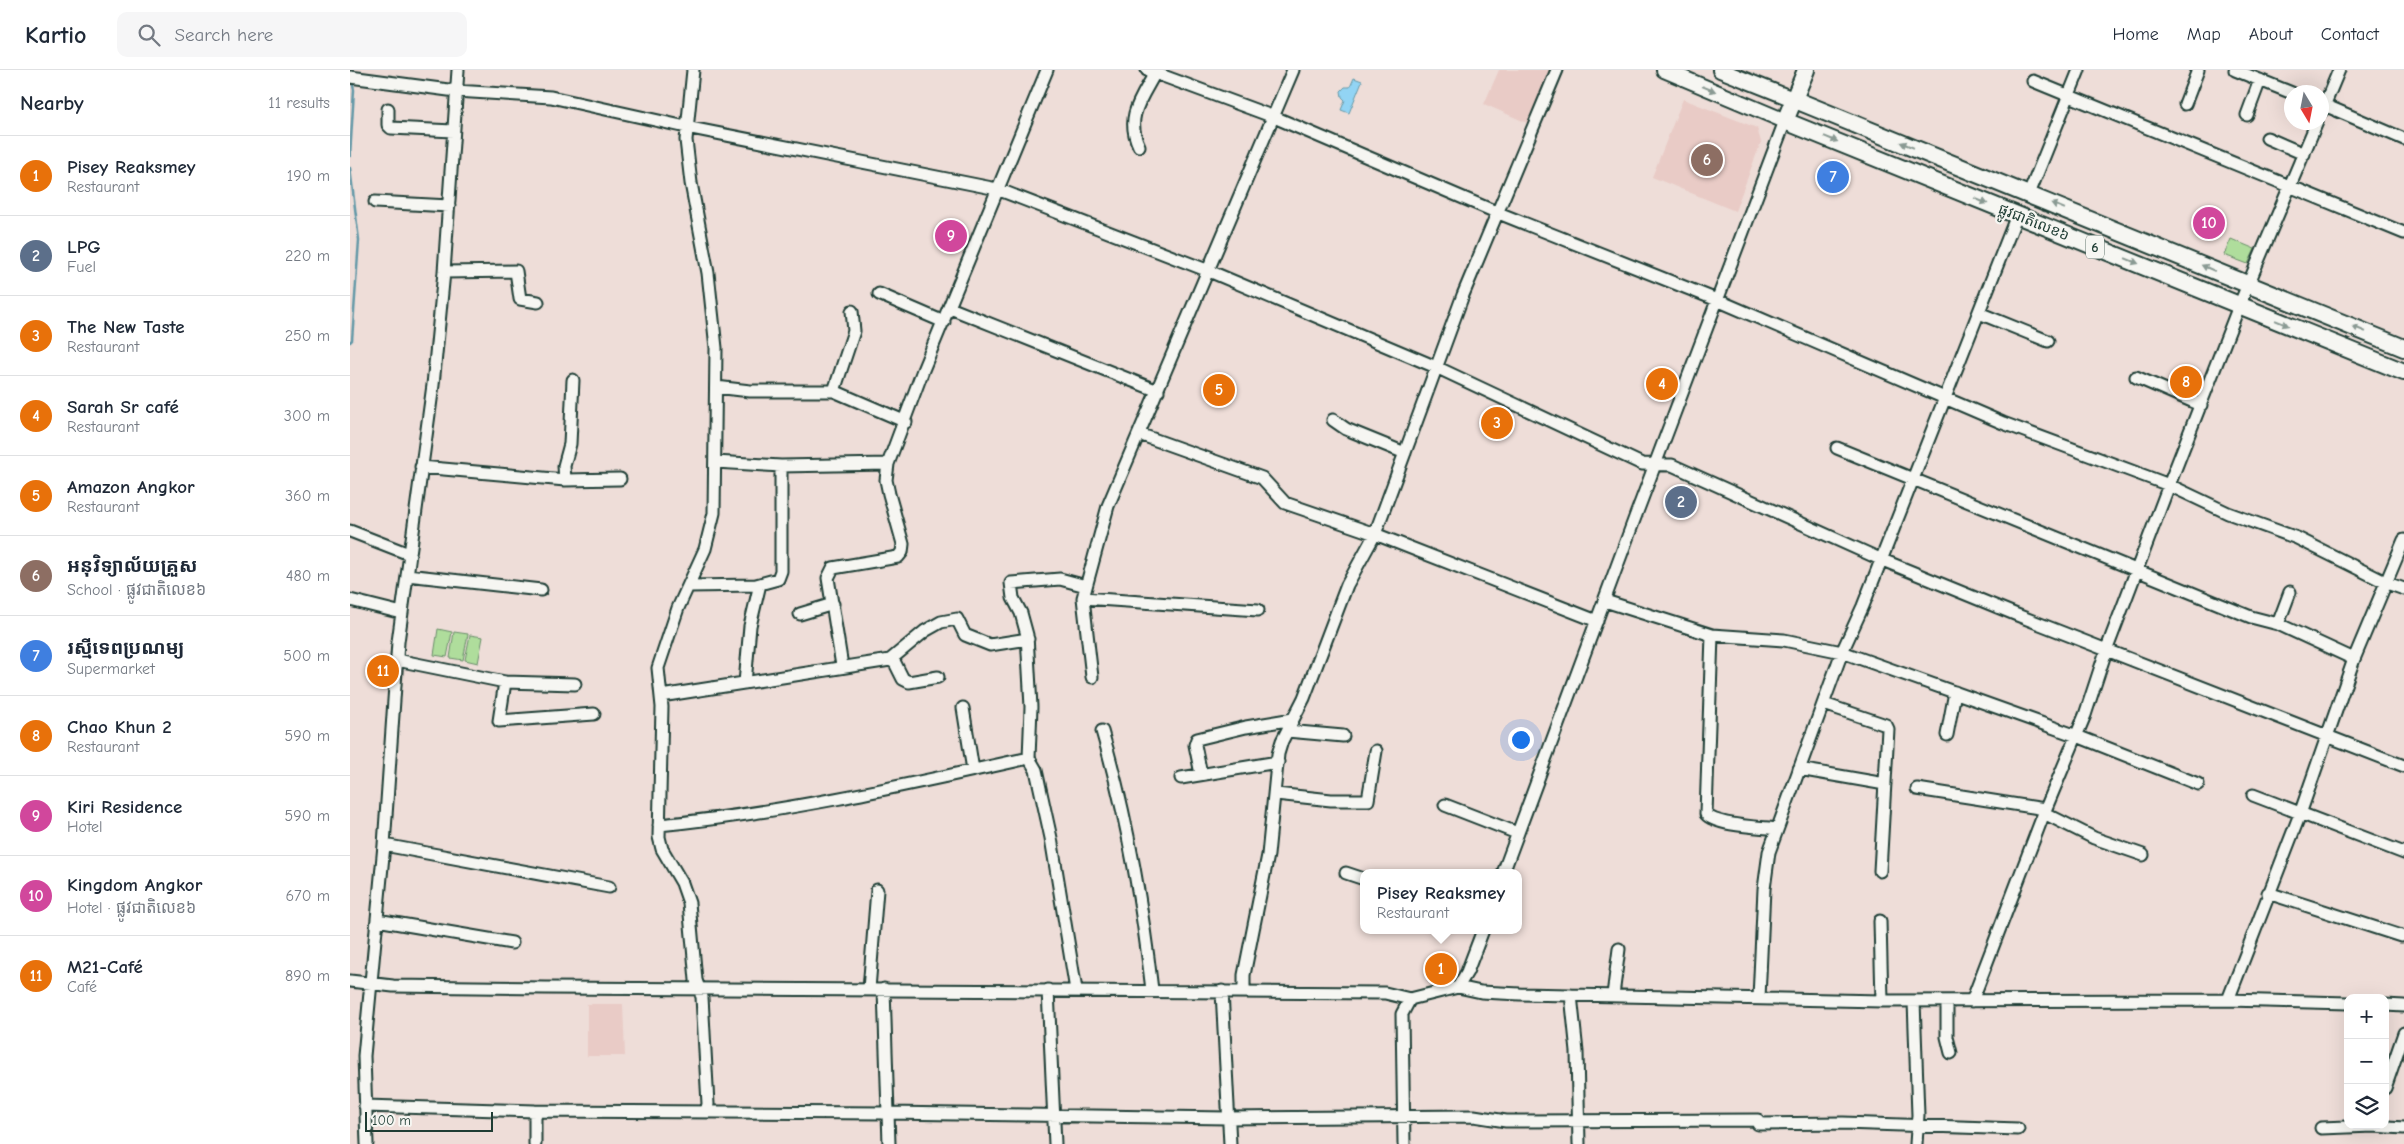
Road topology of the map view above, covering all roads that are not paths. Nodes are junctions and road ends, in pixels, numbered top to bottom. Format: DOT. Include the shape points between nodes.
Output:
graph roads {
  1 [pos="458,70"];
  2 [pos="692,70"];
  3 [pos="1047,70"];
  4 [pos="1293,70"];
  5 [pos="1557,70"];
  6 [pos="1664,70"];
  7 [pos="1720,70"];
  8 [pos="1806,70"];
  9 [pos="2079,70"];
  10 [pos="2198,70"];
  11 [pos="2235,70"];
  12 [pos="2339,70"];
  13 [pos="1151,72"];
  14 [pos="350,77"];
  15 [pos="2260,80"];
  16 [pos="2033,81"];
  17 [pos="2284,89"];
  18 [pos="456,91"];
  19 [pos="2329,92"];
  20 [pos="2069,96"];
  21 [pos="1793,99"];
  22 [pos="2185,104"];
  23 [pos="388,109"];
  24 [pos="2329,111"];
  25 [pos="2247,115"];
  26 [pos="1274,117"];
  27 [pos="1785,121"];
  28 [pos="686,127"];
  29 [pos="2314,130"];
  30 [pos="453,131"];
  31 [pos="2267,138"];
  32 [pos="2404,138"];
  33 [pos="1139,146"];
  34 [pos="2304,154"];
  35 [pos="2290,186"];
  36 [pos="997,189"];
  37 [pos="2029,194"];
  38 [pos="375,202"];
  39 [pos="449,206"];
  40 [pos="1496,212"];
  41 [pos="2017,215"];
  42 [pos="2404,233"];
  43 [pos="1209,271"];
  44 [pos="444,272"];
  45 [pos="2249,286"];
  46 [pos="879,294"];
  47 [pos="1717,300"];
  48 [pos="538,302"];
  49 [pos="2239,306"];
  50 [pos="950,308"];
  51 [pos="852,311"];
  52 [pos="1979,313"];
  53 [pos="944,322"];
  54 [pos="2048,341"];
  55 [pos="2404,348"];
  56 [pos="1436,367"];
  57 [pos="2404,372"];
  58 [pos="2136,377"];
  59 [pos="573,380"];
  60 [pos="716,387"];
  61 [pos="834,391"];
  62 [pos="1158,391"];
  63 [pos="1946,397"];
  64 [pos="2201,405"];
  65 [pos="1333,420"];
  66 [pos="906,422"];
  67 [pos="1139,434"];
  68 [pos="1837,448"];
  69 [pos="1405,453"];
  70 [pos="715,462"];
  71 [pos="1656,463"];
  72 [pos="888,464"];
  73 [pos="781,466"];
  74 [pos="421,467"];
  75 [pos="620,479"];
  76 [pos="565,480"];
  77 [pos="1912,480"];
  78 [pos="2168,485"];
  79 [pos="350,531"];
  80 [pos="1375,534"];
  81 [pos="2404,540"];
  82 [pos="409,554"];
  83 [pos="1880,559"];
  84 [pos="2136,570"];
  85 [pos="407,575"];
  86 [pos="2387,583"];
  87 [pos="760,584"];
  88 [pos="689,586"];
  89 [pos="1086,586"];
  90 [pos="2404,589"];
  91 [pos="541,590"];
  92 [pos="2290,592"];
  93 [pos="1083,598"];
  94 [pos="350,600"];
  95 [pos="1604,601"];
  96 [pos="833,604"];
  97 [pos="1258,610"];
  98 [pos="402,613"];
  99 [pos="800,614"];
  100 [pos="1597,621"];
  101 [pos="2278,624"];
  102 [pos="1712,635"];
  103 [pos="1028,639"];
  104 [pos="2106,651"];
  105 [pos="1842,652"];
  106 [pos="2354,659"];
  107 [pos="397,660"];
  108 [pos="890,660"];
  109 [pos="842,666"];
  110 [pos="938,677"];
  111 [pos="1092,677"];
  112 [pos="504,682"];
  113 [pos="575,684"];
  114 [pos="745,684"];
  115 [pos="1955,692"];
  116 [pos="661,696"];
  117 [pos="1824,704"];
  118 [pos="963,708"];
  119 [pos="594,714"];
  120 [pos="1293,719"];
  121 [pos="1287,731"];
  122 [pos="1102,732"];
  123 [pos="1947,734"];
  124 [pos="1343,736"];
  125 [pos="2077,736"];
  126 [pos="2326,736"];
  127 [pos="1376,751"];
  128 [pos="1029,758"];
  129 [pos="1278,762"];
  130 [pos="2404,766"];
  131 [pos="1799,769"];
  132 [pos="973,770"];
  133 [pos="1200,774"];
  134 [pos="1181,778"];
  135 [pos="1885,784"];
  136 [pos="2198,784"];
  137 [pos="1917,789"];
  138 [pos="1276,794"];
  139 [pos="2253,795"];
  140 [pos="1446,805"];
  141 [pos="2044,811"];
  142 [pos="2300,814"];
  143 [pos="660,825"];
  144 [pos="1777,829"];
  145 [pos="1517,833"];
  146 [pos="384,845"];
  147 [pos="2404,853"];
  148 [pos="2143,855"];
  149 [pos="1504,869"];
  150 [pos="1880,871"];
  151 [pos="1346,873"];
  152 [pos="1360,878"];
  153 [pos="609,887"];
  154 [pos="876,890"];
  155 [pos="2268,893"];
  156 [pos="377,920"];
  157 [pos="1880,921"];
  158 [pos="1481,934"];
  159 [pos="2401,936"];
  160 [pos="512,943"];
  161 [pos="1619,949"];
  162 [pos="350,981"];
  163 [pos="371,982"];
  164 [pos="697,987"];
  165 [pos="1458,987"];
  166 [pos="869,989"];
  167 [pos="884,989"];
  168 [pos="1048,990"];
  169 [pos="1076,990"];
  170 [pos="1152,990"];
  171 [pos="1222,991"];
  172 [pos="1244,991"];
  173 [pos="1571,995"];
  174 [pos="1613,995"];
  175 [pos="1759,998"];
  176 [pos="1410,999"];
  177 [pos="2228,1000"];
  178 [pos="1882,1001"];
  179 [pos="1914,1001"];
  180 [pos="1947,1001"];
  181 [pos="1972,1002"];
  182 [pos="2344,1003"];
  183 [pos="2389,1005"];
  184 [pos="2404,1006"];
  185 [pos="2404,1033"];
  186 [pos="1951,1054"];
  187 [pos="2386,1084"];
  188 [pos="365,1106"];
  189 [pos="535,1111"];
  190 [pos="706,1112"];
  191 [pos="888,1113"];
  192 [pos="1054,1116"];
  193 [pos="1403,1116"];
  194 [pos="1227,1118"];
  195 [pos="1578,1120"];
  196 [pos="1916,1127"];
  197 [pos="2344,1127"];
  198 [pos="2389,1127"];
  199 [pos="2321,1128"];
  200 [pos="2404,1128"];
  201 [pos="2018,1129"];
  202 [pos="367,1144"];
  203 [pos="535,1144"];
  204 [pos="889,1144"];
  205 [pos="1055,1144"];
  206 [pos="1230,1144"];
  207 [pos="1404,1144"];
  208 [pos="1579,1144"];
  209 [pos="1916,1144"];
  1 -- 18 [label="street"];
  2 -- 28 [label="street"];
  3 -- 36 [label="street"];
  4 -- 26 [label="street"];
  5 -- 40 [label="street"];
  6 -- 27 [label="main road, ផ្លូវជាតិលេខ៦ / 6, one-way"];
  7 -- 21 [label="main road, ផ្លូវជាតិលេខ៦ / 6"];
  8 -- 21 [label="highway"];
  9 -- 20 [label="street"];
  10 -- 22 [label="street"];
  11 -- 15 [label="street"];
  12 -- 19 [label="street"];
  13 -- 26 [label="street"];
  13 -- 33 [label="street" via="1132,122"];
  14 -- 18 [label="street"];
  15 -- 17 [label="street"];
  15 -- 25 [label="street"];
  16 -- 20 [label="street"];
  18 -- 28 [label="street" via="551,97"];
  18 -- 30 [label="street"];
  20 -- 35 [label="street"];
  20 -- 37 [label="street"];
  21 -- 27 [label="highway"];
  37 -- 21 [label="highway, ផ្លូវជាតិលេខ៦ / 6, one-way"];
  23 -- 30 [label="street" via="391,128"];
  24 -- 32 [label="street"];
  26 -- 40 [label="street"];
  26 -- 43 [label="street"];
  27 -- 41 [label="highway, ផ្លូវជាតិលេខ៦ / 6, one-way"];
  27 -- 47 [label="street"];
  28 -- 36 [label="street"];
  28 -- 60 [label="street" via="691,183 708,273 716,348"];
  29 -- 34 [label="street"];
  30 -- 39 [label="street"];
  31 -- 34 [label="street"];
  34 -- 35 [label="street"];
  35 -- 42 [label="street"];
  35 -- 45 [label="street"];
  36 -- 43 [label="street"];
  36 -- 50 [label="street"];
  45 -- 37 [label="highway, ផ្លូវជាតិលេខ៦ / 6, one-way"];
  38 -- 39 [label="street"];
  39 -- 44 [label="street"];
  40 -- 47 [label="street"];
  40 -- 56 [label="street"];
  41 -- 49 [label="highway, ផ្លូវជាតិលេខ៦ / 6, one-way"];
  41 -- 52 [label="street"];
  43 -- 56 [label="street"];
  43 -- 62 [label="street"];
  44 -- 48 [label="street" via="516,271 520,299"];
  44 -- 74 [label="street"];
  45 -- 49 [label="street"];
  55 -- 45 [label="highway, ផ្លូវជាតិលេខ៦ / 6, one-way"];
  46 -- 53 [label="street"];
  47 -- 63 [label="street"];
  47 -- 71 [label="street"];
  49 -- 57 [label="highway, ផ្លូវជាតិលេខ៦ / 6, one-way"];
  49 -- 64 [label="street"];
  50 -- 53 [label="street"];
  50 -- 62 [label="street"];
  51 -- 61 [label="street" via="854,331"];
  52 -- 54 [label="street"];
  52 -- 63 [label="street"];
  53 -- 66 [label="street"];
  56 -- 69 [label="street"];
  56 -- 71 [label="street" via="1642,464"];
  58 -- 64 [label="street"];
  59 -- 76 [label="street"];
  60 -- 61 [label="street" via="750,391"];
  60 -- 70 [label="street"];
  61 -- 66 [label="street"];
  62 -- 67 [label="street"];
  63 -- 77 [label="street"];
  63 -- 78 [label="street" via="2003,423"];
  64 -- 78 [label="street"];
  65 -- 69 [label="street" via="1346,429"];
  66 -- 72 [label="street"];
  67 -- 80 [label="street" via="1262,478 1285,503"];
  67 -- 89 [label="street" via="1108,506"];
  68 -- 77 [label="street"];
  69 -- 80 [label="street"];
  70 -- 73 [label="street"];
  70 -- 88 [label="street" via="712,527"];
  71 -- 83 [label="street" via="1672,465"];
  71 -- 95 [label="street"];
  72 -- 73 [label="street"];
  72 -- 96 [label="street" via="886,480 903,544 902,552 898,557 833,568 828,578"];
  73 -- 87 [label="street" via="781,571 778,579"];
  74 -- 76 [label="street"];
  74 -- 82 [label="street"];
  75 -- 76 [label="street"];
  77 -- 83 [label="street"];
  77 -- 84 [label="street"];
  78 -- 84 [label="street"];
  78 -- 86 [label="street" via="2297,538"];
  79 -- 82 [label="street"];
  80 -- 100 [label="street"];
  80 -- 120 [label="street" via="1347,585"];
  81 -- 86 [label="street"];
  82 -- 85 [label="street"];
  83 -- 104 [label="street"];
  83 -- 105 [label="street"];
  84 -- 101 [label="street" via="2251,617"];
  84 -- 104 [label="street"];
  85 -- 91 [label="street"];
  85 -- 98 [label="street"];
  86 -- 90 [label="street"];
  86 -- 106 [label="street"];
  87 -- 88 [label="street"];
  87 -- 114 [label="street" via="750,626"];
  88 -- 116 [label="street" via="678,608 658,668"];
  89 -- 93 [label="street"];
  89 -- 103 [label="street" via="1060,579 1011,583"];
  92 -- 101 [label="street"];
  93 -- 97 [label="street"];
  93 -- 111 [label="street"];
  94 -- 98 [label="street"];
  95 -- 100 [label="street"];
  95 -- 102 [label="street"];
  96 -- 99 [label="street"];
  96 -- 109 [label="street"];
  98 -- 107 [label="street"];
  100 -- 145 [label="street"];
  101 -- 106 [label="street"];
  102 -- 105 [label="street" via="1784,640"];
  102 -- 144 [label="street" via="1706,814 1722,822"];
  103 -- 108 [label="street" via="990,645 966,635 957,619 941,622 925,631"];
  103 -- 128 [label="street"];
  104 -- 125 [label="street"];
  104 -- 126 [label="street"];
  105 -- 115 [label="street"];
  105 -- 117 [label="street"];
  106 -- 126 [label="street"];
  107 -- 112 [label="street"];
  107 -- 146 [label="street"];
  108 -- 109 [label="street"];
  108 -- 110 [label="street" via="895,662 903,679 908,682"];
  109 -- 114 [label="street"];
  112 -- 113 [label="street"];
  112 -- 119 [label="street" via="500,721"];
  114 -- 116 [label="street"];
  115 -- 123 [label="street"];
  115 -- 125 [label="street"];
  116 -- 143 [label="street"];
  117 -- 131 [label="street"];
  117 -- 135 [label="street" via="1888,727"];
  118 -- 132 [label="street"];
  120 -- 121 [label="street"];
  120 -- 133 [label="street" via="1246,726 1197,739 1195,745"];
  121 -- 124 [label="street"];
  121 -- 129 [label="street"];
  122 -- 170 [label="street" via="1116,778 1143,917"];
  125 -- 136 [label="street"];
  125 -- 141 [label="street"];
  126 -- 130 [label="street"];
  126 -- 142 [label="street"];
  127 -- 138 [label="street" via="1368,800"];
  128 -- 132 [label="street"];
  128 -- 169 [label="street" via="1036,770 1051,838"];
  129 -- 133 [label="street"];
  129 -- 138 [label="street"];
  131 -- 135 [label="street"];
  131 -- 144 [label="street"];
  132 -- 143 [label="street" via="727,818"];
  133 -- 134 [label="street"];
  135 -- 150 [label="street"];
  137 -- 141 [label="street"];
  138 -- 172 [label="street" via="1268,855 1244,975"];
  139 -- 142 [label="street"];
  140 -- 145 [label="street"];
  141 -- 148 [label="street" via="2094,838"];
  141 -- 181 [label="street"];
  142 -- 147 [label="street"];
  142 -- 155 [label="street"];
  143 -- 164 [label="street" via="658,836 662,849 689,903"];
  144 -- 175 [label="street" via="1765,878"];
  145 -- 149 [label="street"];
  146 -- 153 [label="street"];
  146 -- 156 [label="street"];
  151 -- 152 [label="street"];
  154 -- 166 [label="street"];
  155 -- 159 [label="street"];
  155 -- 177 [label="street"];
  156 -- 160 [label="street"];
  156 -- 163 [label="street"];
  157 -- 178 [label="street"];
  158 -- 165 [label="street"];
  161 -- 174 [label="street"];
  162 -- 163 [label="street"];
  163 -- 164 [label="street" via="422,986"];
  163 -- 188 [label="street" via="364,1056"];
  164 -- 166 [label="street"];
  164 -- 190 [label="street" via="702,997 705,1032"];
  165 -- 173 [label="street" via="1481,992"];
  165 -- 176 [label="street"];
  166 -- 167 [label="street"];
  167 -- 168 [label="street"];
  167 -- 191 [label="street"];
  168 -- 169 [label="street"];
  168 -- 192 [label="street"];
  169 -- 170 [label="street"];
  170 -- 171 [label="street"];
  171 -- 172 [label="street"];
  171 -- 194 [label="street"];
  172 -- 176 [label="street" via="1385,993"];
  173 -- 174 [label="street"];
  173 -- 195 [label="street" via="1577,1052"];
  174 -- 175 [label="street"];
  175 -- 178 [label="street"];
  176 -- 193 [label="street" via="1401,1023"];
  177 -- 181 [label="street"];
  177 -- 182 [label="street"];
  178 -- 179 [label="street"];
  179 -- 180 [label="street"];
  179 -- 196 [label="street"];
  180 -- 181 [label="street"];
  180 -- 186 [label="street" via="1947,1037"];
  183 -- 184 [label="street"];
  185 -- 187 [label="street"];
  188 -- 189 [label="street"];
  188 -- 202 [label="street"];
  189 -- 190 [label="street"];
  189 -- 203 [label="street"];
  190 -- 191 [label="street"];
  191 -- 192 [label="street"];
  191 -- 204 [label="street"];
  192 -- 194 [label="street"];
  192 -- 205 [label="street"];
  193 -- 194 [label="street"];
  193 -- 195 [label="street"];
  193 -- 207 [label="street"];
  194 -- 206 [label="street"];
  195 -- 196 [label="street"];
  195 -- 208 [label="street"];
  196 -- 201 [label="street"];
  196 -- 209 [label="street"];
  197 -- 199 [label="street"];
  198 -- 200 [label="street"];
}
